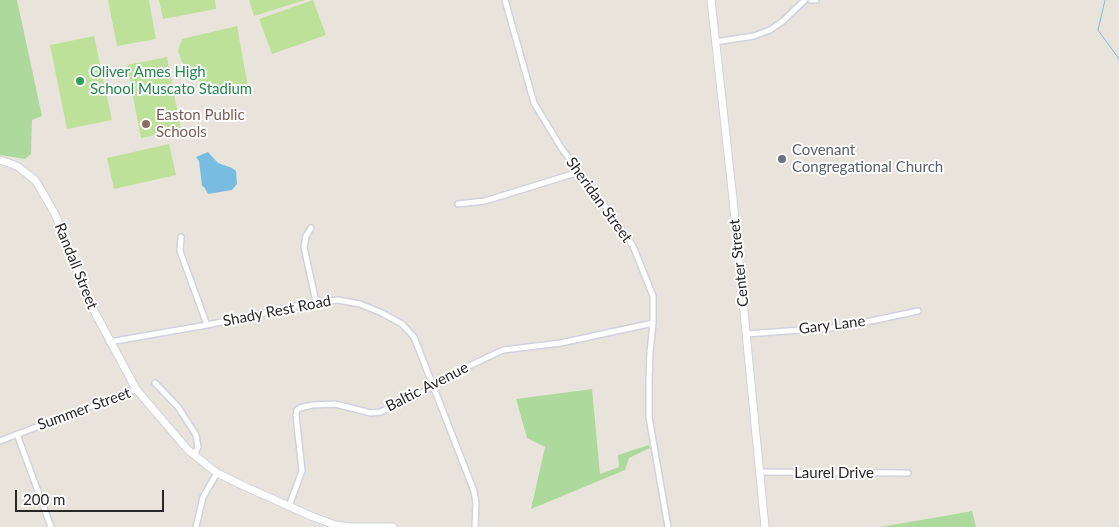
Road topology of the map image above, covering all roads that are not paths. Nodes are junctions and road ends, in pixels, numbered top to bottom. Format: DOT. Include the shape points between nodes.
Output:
graph roads {
  1 [pos="505,0"];
  2 [pos="711,0"];
  3 [pos="805,0"];
  4 [pos="811,0"];
  5 [pos="816,0"];
  6 [pos="715,42"];
  7 [pos="0,160"];
  8 [pos="579,172"];
  9 [pos="458,204"];
  10 [pos="311,228"];
  11 [pos="181,236"];
  12 [pos="316,302"];
  13 [pos="918,311"];
  14 [pos="653,323"];
  15 [pos="208,325"];
  16 [pos="746,334"];
  17 [pos="109,342"];
  18 [pos="155,383"];
  19 [pos="433,386"];
  20 [pos="136,389"];
  21 [pos="17,434"];
  22 [pos="0,440"];
  23 [pos="194,455"];
  24 [pos="760,472"];
  25 [pos="217,473"];
  26 [pos="908,473"];
  27 [pos="289,506"];
  28 [pos="51,527"];
  29 [pos="196,527"];
  30 [pos="351,527"];
  31 [pos="393,527"];
  32 [pos="475,527"];
  33 [pos="668,527"];
  34 [pos="765,527"];
  1 -- 8 [label="street, Sheridan Street" via="534,103"];
  2 -- 6 [label="street, Center Street"];
  3 -- 6 [label="street" via="770,30"];
  4 -- 5 [label="street"];
  6 -- 16 [label="street, Center Street"];
  7 -- 17 [label="street, Randall Street" via="28,174 44,194"];
  8 -- 9 [label="street" via="485,202"];
  8 -- 14 [label="street, Sheridan Street" via="633,246 653,296"];
  10 -- 12 [label="street" via="304,241"];
  11 -- 15 [label="street" via="180,251"];
  12 -- 15 [label="street, Shady Rest Road"];
  12 -- 19 [label="street, Shady Rest Road" via="338,300 360,304 402,324 414,337"];
  13 -- 16 [label="street, Gary Lane" via="843,327"];
  14 -- 19 [label="street, Baltic Avenue" via="561,343 503,350"];
  14 -- 33 [label="street, Sheridan Street" via="649,417"];
  15 -- 17 [label="street, Shady Rest Road"];
  16 -- 24 [label="street, Center Street"];
  17 -- 20 [label="street, Randall Street"];
  18 -- 23 [label="street" via="178,407 196,435 198,447"];
  19 -- 27 [label="street, Baltic Avenue" via="370,414 335,404 312,405 297,410 302,471"];
  19 -- 32 [label="street, Shady Rest Road" via="474,492"];
  20 -- 21 [label="street, Summer Street"];
  20 -- 23 [label="street, Summer Street"];
  21 -- 22 [label="street, Summer Street"];
  21 -- 28 [label="street"];
  23 -- 25 [label="street, Summer Street"];
  24 -- 26 [label="street, Laurel Drive"];
  24 -- 34 [label="street, Center Street"];
  25 -- 27 [label="street, Summer Street"];
  25 -- 29 [label="street" via="203,497"];
  27 -- 30 [label="street, Summer Street"];
  30 -- 31 [label="street, Summer Street"];
}
